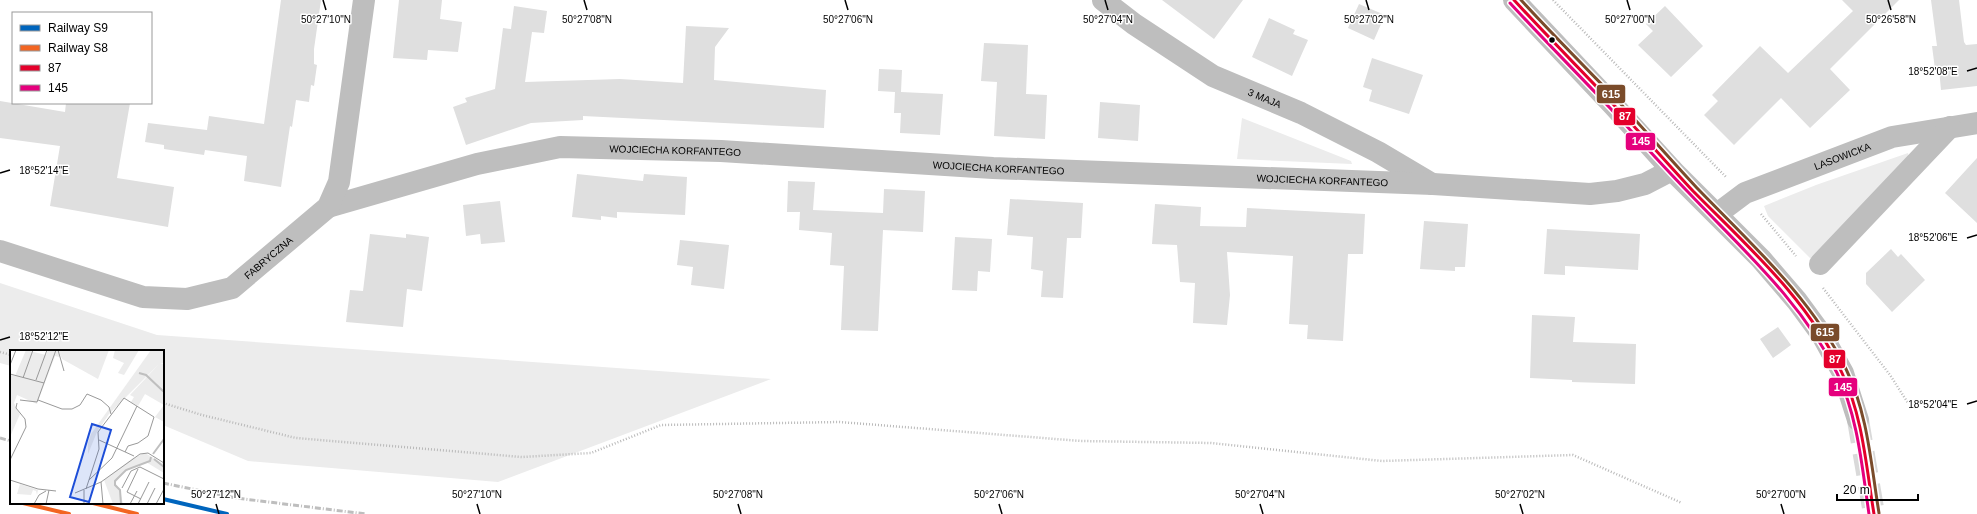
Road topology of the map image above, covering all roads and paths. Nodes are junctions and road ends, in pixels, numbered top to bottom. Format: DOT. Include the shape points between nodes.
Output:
graph roads {
  1 [pos="364,0"];
  2 [pos="1103,0"];
  3 [pos="1514,0"];
  4 [pos="1553,0"];
  5 [pos="1977,124"];
  6 [pos="1950,126"];
  7 [pos="1672,170"];
  8 [pos="1730,180"];
  9 [pos="1433,184"];
  10 [pos="328,207"];
  11 [pos="1760,213"];
  12 [pos="1717,214"];
  13 [pos="0,251"];
  14 [pos="1813,270"];
  15 [pos="0,352"];
  16 [pos="10,356"];
  17 [pos="164,402"];
  18 [pos="1908,403"];
  19 [pos="1858,420"];
  20 [pos="1682,503"];
  1 -- 10 [label="street, FABRYCZNA" via="339,182"];
  2 -- 9 [label="street, 3 MAJA" via="1134,24 1214,76 1301,113 1378,152"];
  3 -- 7 [label="street"];
  4 -- 8 [label="path"];
  5 -- 6 [label="street, LASOWICKA"];
  6 -- 12 [label="street, LASOWICKA" via="1892,137 1745,192"];
  6 -- 14 [label="street"];
  7 -- 9 [label="street, WOJCIECHA KORFANTEGO" via="1645,184 1590,194"];
  7 -- 12 [label="street"];
  9 -- 10 [label="street, WOJCIECHA KORFANTEGO" via="993,168 721,151 560,147 477,164"];
  10 -- 13 [label="street, FABRYCZNA" via="232,288 187,299 143,297"];
  11 -- 14 [label="path"];
  12 -- 19 [label="street" via="1782,283 1822,335 1843,373"];
  14 -- 18 [label="path"];
  15 -- 16 [label="path"];
  17 -- 20 [label="path" via="296,438 522,457 591,453 661,425 840,422 1081,441 1211,443 1382,461 1573,455"];
}
